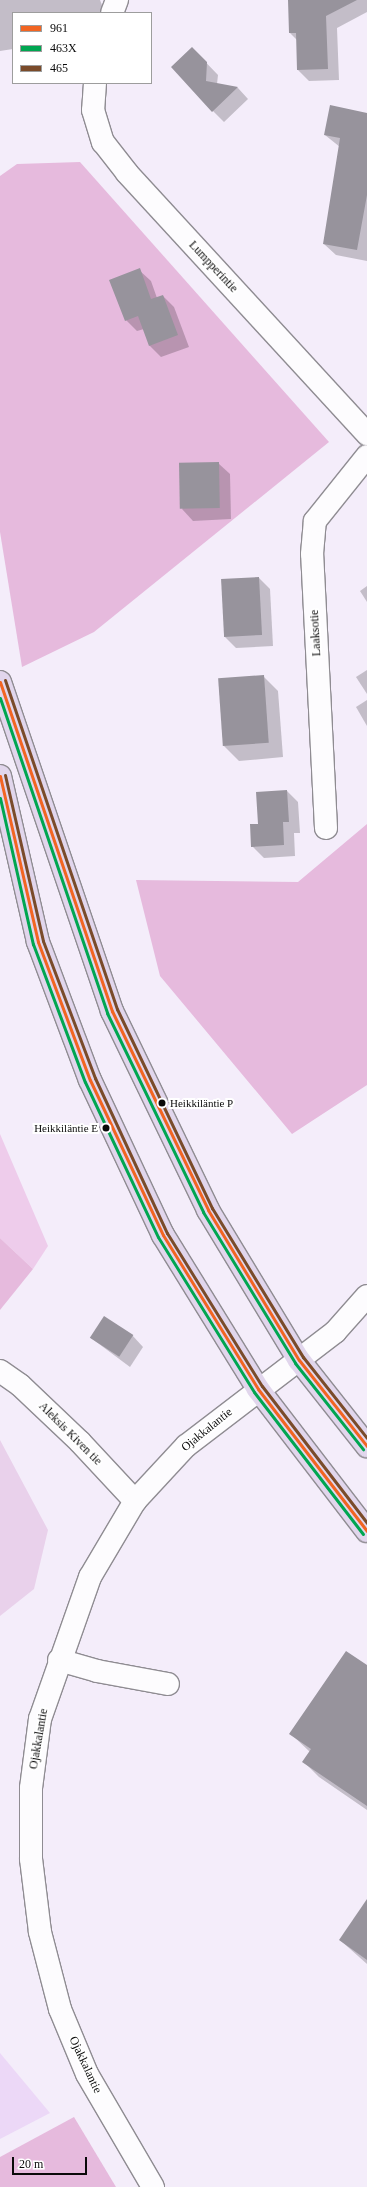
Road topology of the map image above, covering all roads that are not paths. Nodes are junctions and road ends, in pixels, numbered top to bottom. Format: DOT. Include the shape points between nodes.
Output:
graph roads {
  1 [pos="117,0"];
  2 [pos="112,12"];
  3 [pos="96,84"];
  4 [pos="367,434"];
  5 [pos="367,456"];
  6 [pos="0,682"];
  7 [pos="0,776"];
  8 [pos="326,828"];
  9 [pos="367,1296"];
  10 [pos="299,1360"];
  11 [pos="0,1371"];
  12 [pos="258,1389"];
  13 [pos="367,1446"];
  14 [pos="135,1501"];
  15 [pos="367,1531"];
  16 [pos="59,1660"];
  17 [pos="168,1684"];
  18 [pos="153,2187"];
  1 -- 2 [label="street"];
  3 -- 4 [label="street, Lumpperintie" via="93,110 103,142"];
  5 -- 8 [label="street, Laaksotie" via="316,521 314,534 312,554"];
  6 -- 10 [label="main road" via="112,1011 208,1210"];
  7 -- 12 [label="main road" via="38,942 90,1080 163,1235"];
  9 -- 10 [label="street, Ojakkalantie" via="336,1332"];
  10 -- 12 [label="street, Ojakkalantie"];
  10 -- 13 [label="main road"];
  11 -- 14 [label="street, Aleksis Kiven tie" via="58,1421"];
  12 -- 14 [label="street, Ojakkalantie" via="186,1446"];
  12 -- 15 [label="main road"];
  14 -- 16 [label="street, Ojakkalantie" via="90,1577"];
  16 -- 17 [label="street" via="97,1671"];
  16 -- 18 [label="street, Ojakkalantie" via="40,1719 31,1788 31,1859 40,1932 60,2009 87,2074"];
}
